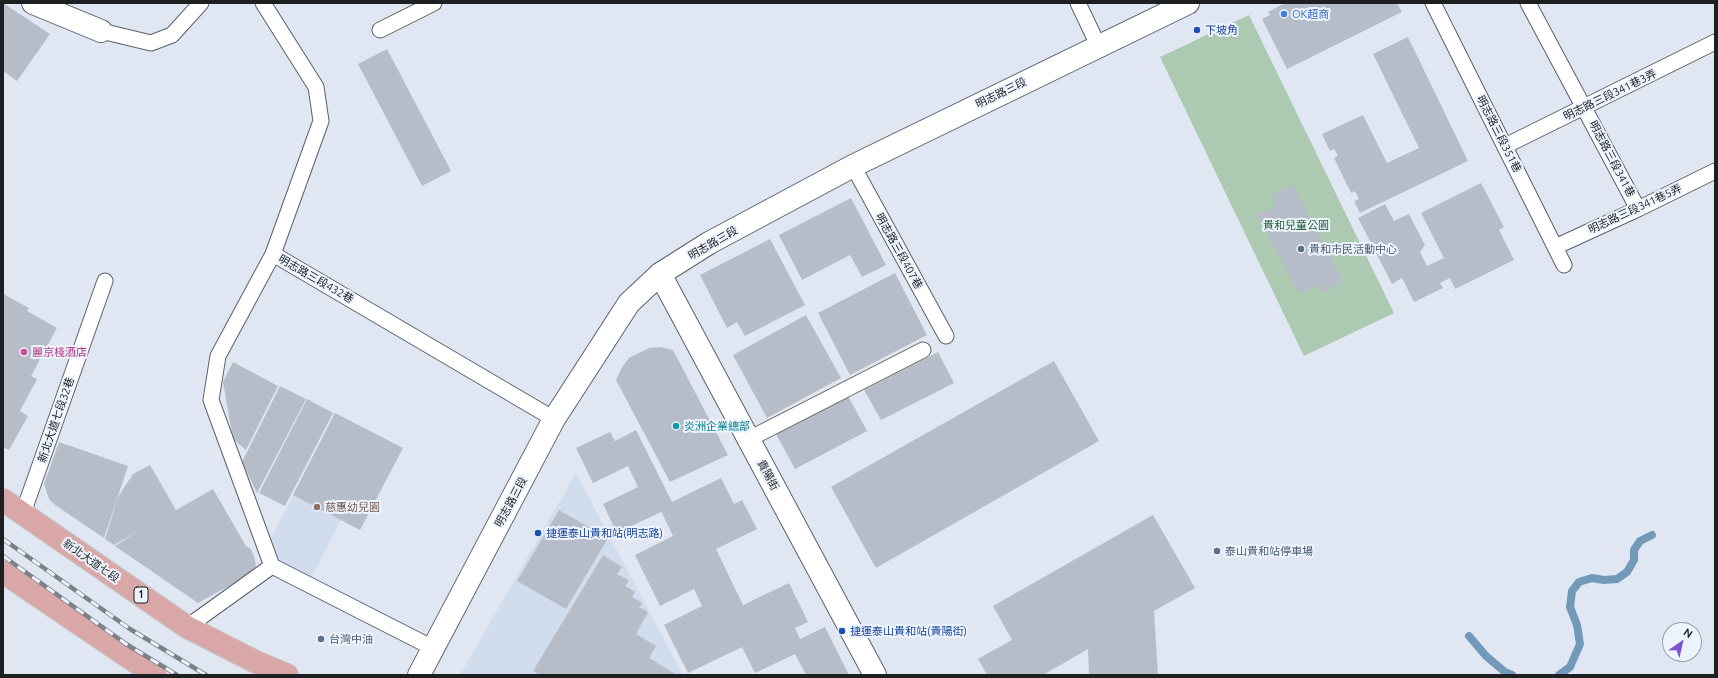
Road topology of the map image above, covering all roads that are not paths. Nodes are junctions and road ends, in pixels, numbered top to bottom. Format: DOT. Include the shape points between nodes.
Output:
graph roads {
  1 [pos="33,3"];
  2 [pos="201,3"];
  3 [pos="263,3"];
  4 [pos="434,3"];
  5 [pos="1078,3"];
  6 [pos="1188,3"];
  7 [pos="1433,3"];
  8 [pos="1528,3"];
  9 [pos="380,30"];
  10 [pos="101,31"];
  11 [pos="1715,42"];
  12 [pos="1099,47"];
  13 [pos="1585,108"];
  14 [pos="1505,146"];
  15 [pos="853,166"];
  16 [pos="1715,171"];
  17 [pos="1638,209"];
  18 [pos="1555,247"];
  19 [pos="273,254"];
  20 [pos="1564,265"];
  21 [pos="660,274"];
  22 [pos="105,281"];
  23 [pos="946,336"];
  24 [pos="922,350"];
  25 [pos="554,420"];
  26 [pos="748,439"];
  27 [pos="3,500"];
  28 [pos="13,515"];
  29 [pos="272,566"];
  30 [pos="3,572"];
  31 [pos="187,627"];
  32 [pos="433,648"];
  33 [pos="155,675"];
  34 [pos="287,675"];
  35 [pos="419,675"];
  36 [pos="875,675"];
  1 -- 10 [label="main road"];
  2 -- 10 [label="lane" via="172,35 151,43"];
  3 -- 19 [label="lane, 明志路三段432巷" via="316,87 321,121"];
  4 -- 9 [label="lane"];
  5 -- 12 [label="lane"];
  6 -- 12 [label="main road, 明志路三段"];
  7 -- 14 [label="lane, 明志路三段351巷"];
  8 -- 13 [label="lane, 明志路三段341巷"];
  11 -- 13 [label="lane, 明志路三段341巷3弄"];
  12 -- 15 [label="main road, 明志路三段"];
  13 -- 14 [label="lane, 明志路三段341巷3弄"];
  13 -- 17 [label="lane, 明志路三段341巷"];
  14 -- 18 [label="lane, 明志路三段351巷"];
  15 -- 21 [label="main road, 明志路三段" via="709,244"];
  15 -- 23 [label="lane, 明志路三段407巷"];
  16 -- 17 [label="lane, 明志路三段341巷5弄"];
  17 -- 18 [label="lane, 明志路三段341巷5弄"];
  18 -- 20 [label="lane, 明志路三段351巷"];
  19 -- 25 [label="lane, 明志路三段432巷"];
  19 -- 29 [label="lane" via="218,356 211,400"];
  21 -- 25 [label="main road, 明志路三段" via="629,303"];
  21 -- 26 [label="main road, 貴陽街"];
  22 -- 28 [label="lane, 新北大道七段32巷"];
  24 -- 26 [label="lane"];
  25 -- 32 [label="main road, 明志路三段"];
  26 -- 36 [label="main road, 貴陽街"];
  27 -- 28 [label="main road, 新北大道七段 / 1"];
  28 -- 31 [label="main road, 新北大道七段 / 1"];
  29 -- 31 [label="lane"];
  29 -- 32 [label="lane"];
  30 -- 33 [label="main road"];
  31 -- 34 [label="main road, 新北大道七段 / 1"];
  32 -- 35 [label="main road, 明志路三段"];
}
